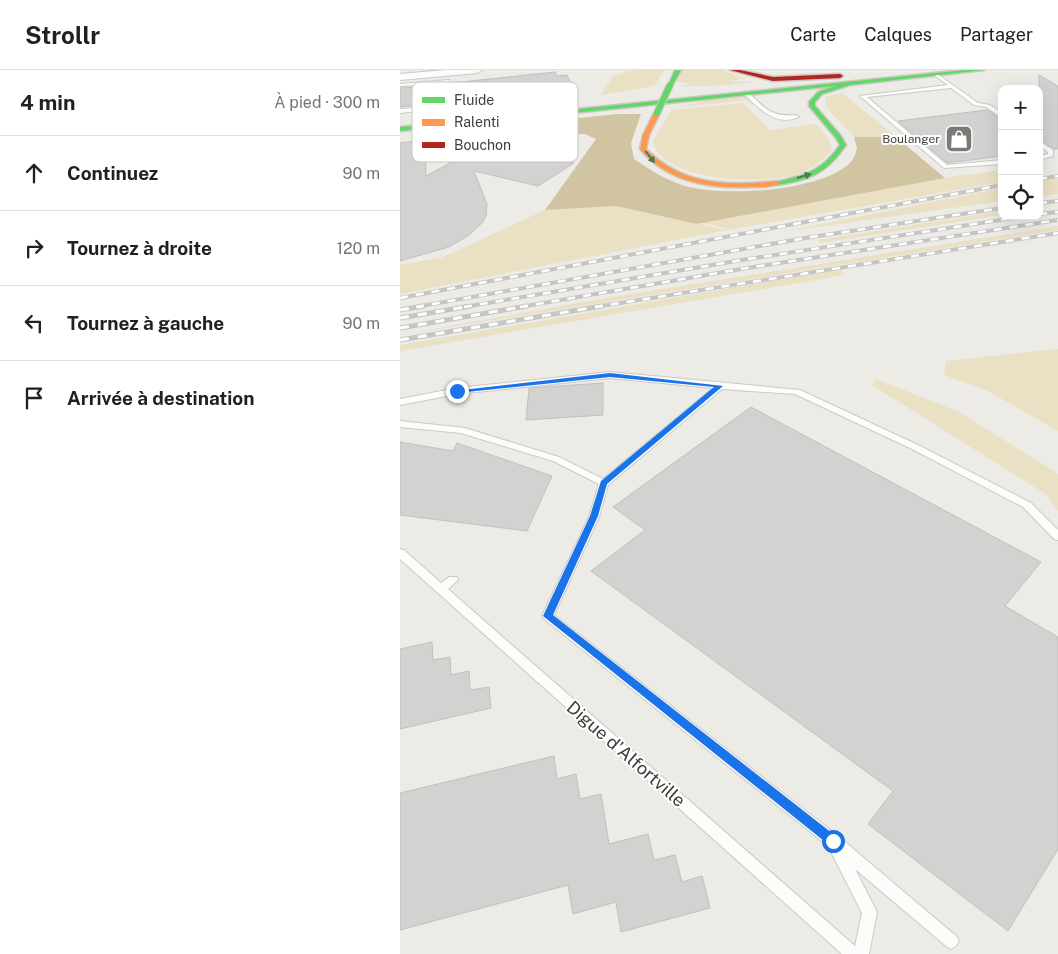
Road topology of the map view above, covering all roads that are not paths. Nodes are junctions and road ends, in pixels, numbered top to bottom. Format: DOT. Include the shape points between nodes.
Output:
graph roads {
  1 [pos="477,70"];
  2 [pos="678,70"];
  3 [pos="733,70"];
  4 [pos="902,70"];
  5 [pos="981,70"];
  6 [pos="936,74"];
  7 [pos="400,77"];
  8 [pos="431,78"];
  9 [pos="800,80"];
  10 [pos="413,82"];
  11 [pos="447,82"];
  12 [pos="849,83"];
  13 [pos="952,86"];
  14 [pos="754,91"];
  15 [pos="578,106"];
  16 [pos="578,110"];
  17 [pos="998,113"];
  18 [pos="796,117"];
  19 [pos="1043,146"];
  20 [pos="1043,157"];
  21 [pos="998,162"];
  22 [pos="720,386"];
  23 [pos="400,402"];
  24 [pos="400,424"];
  25 [pos="604,483"];
  26 [pos="1058,536"];
  27 [pos="400,553"];
  28 [pos="453,580"];
  29 [pos="440,589"];
  30 [pos="833,841"];
  31 [pos="951,941"];
  32 [pos="853,954"];
  33 [pos="861,954"];
  1 -- 8 [label="street"];
  2 -- 12 [label="main road, one-way, bridge" via="646,135 643,149 666,171 714,184 779,182 828,167 840,155 843,145 814,111 812,102 820,93"];
  3 -- 9 [label="main road" via="753,77"];
  4 -- 9 [label="main road"];
  5 -- 6 [label="main road"];
  6 -- 12 [label="main road"];
  6 -- 13 [label="lane"];
  7 -- 8 [label="street"];
  8 -- 10 [label="lane"];
  8 -- 11 [label="lane"];
  9 -- 14 [label="main road"];
  12 -- 14 [label="main road"];
  13 -- 17 [label="lane" via="976,104 988,106"];
  13 -- 21 [label="lane" via="863,96 946,167"];
  14 -- 15 [label="main road"];
  14 -- 16 [label="main road"];
  14 -- 18 [label="lane" via="769,116 781,119"];
  19 -- 20 [label="lane" via="1051,151 1051,155"];
  22 -- 23 [label="lane" via="610,375 457,391"];
  22 -- 25 [label="lane"];
  22 -- 26 [label="lane" via="797,392 915,446 1028,505"];
  24 -- 25 [label="lane" via="462,430 556,459"];
  25 -- 30 [label="lane" via="594,516 548,616"];
  27 -- 29 [label="lane, Digue d'Alfortville"];
  28 -- 29 [label="lane"];
  29 -- 32 [label="lane, Digue d'Alfortville"];
  30 -- 31 [label="lane"];
  30 -- 33 [label="lane" via="870,912"];
}
